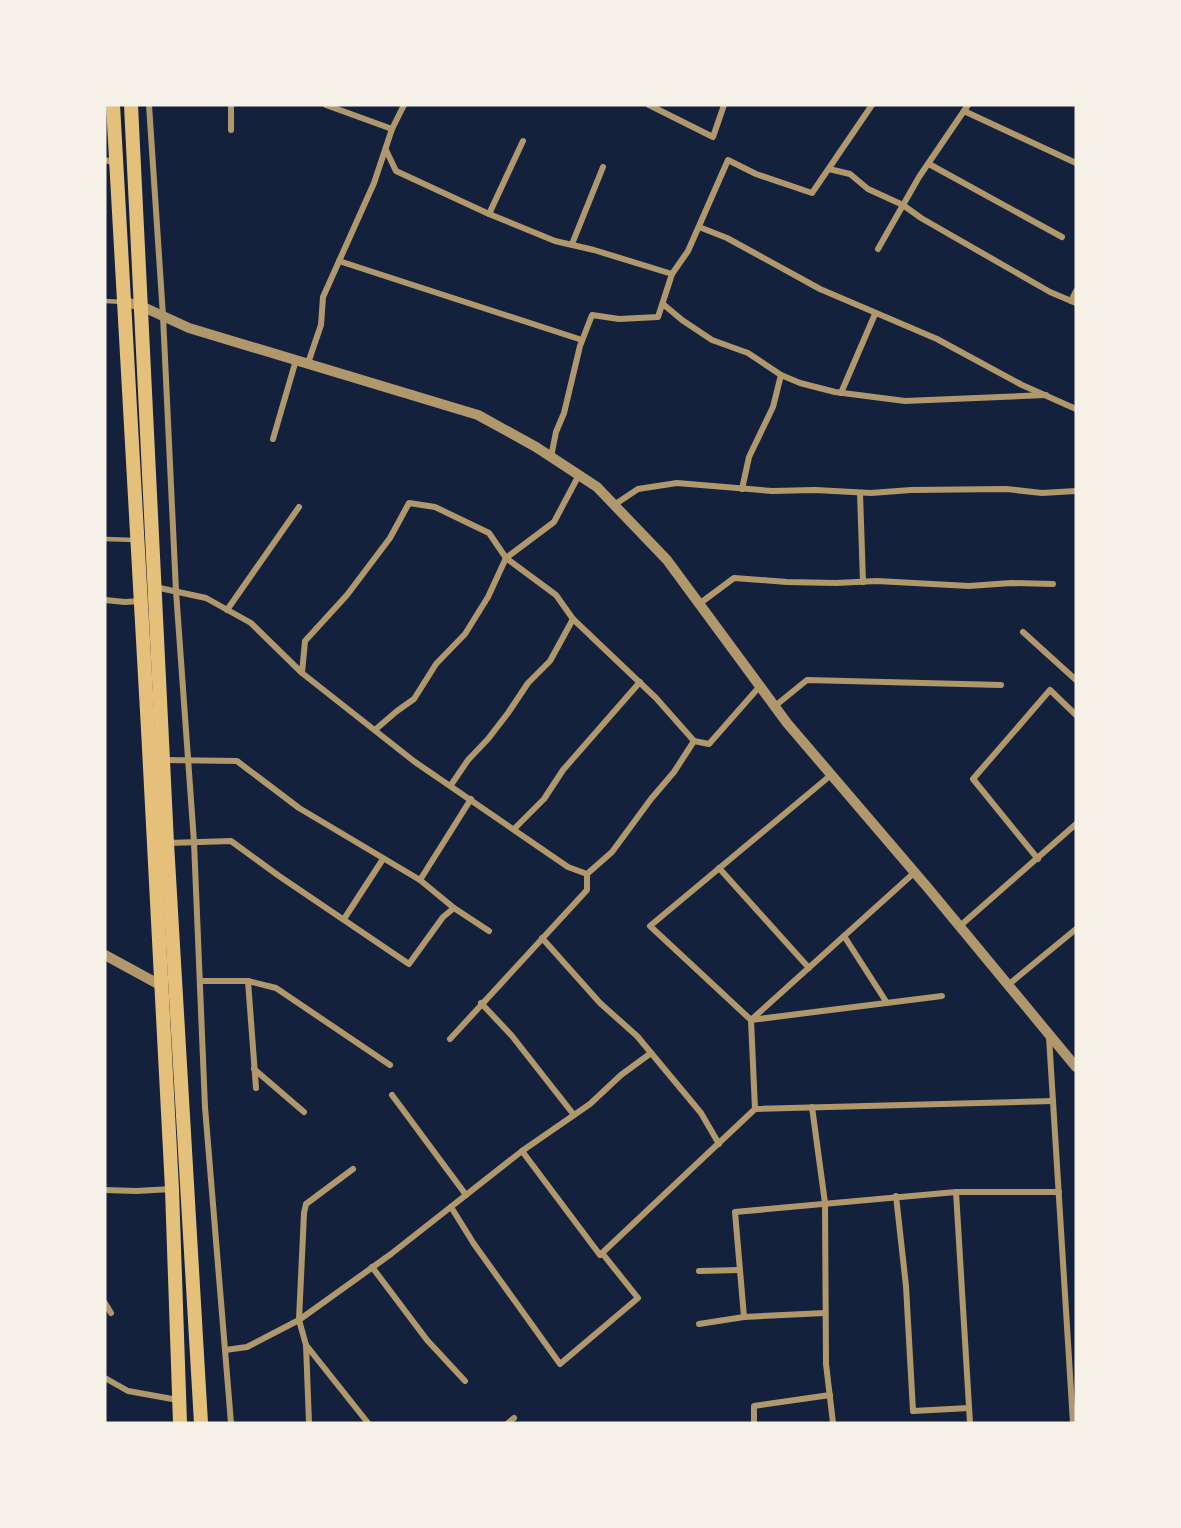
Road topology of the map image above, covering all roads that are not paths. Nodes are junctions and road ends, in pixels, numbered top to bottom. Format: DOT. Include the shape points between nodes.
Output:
graph roads {
  1 [pos="112,105"];
  2 [pos="130,105"];
  3 [pos="149,105"];
  4 [pos="231,105"];
  5 [pos="326,105"];
  6 [pos="404,105"];
  7 [pos="649,105"];
  8 [pos="724,105"];
  9 [pos="872,105"];
  10 [pos="966,108"];
  11 [pos="231,129"];
  12 [pos="392,129"];
  13 [pos="523,141"];
  14 [pos="386,150"];
  15 [pos="111,161"];
  16 [pos="1076,163"];
  17 [pos="929,164"];
  18 [pos="603,167"];
  19 [pos="829,169"];
  20 [pos="903,205"];
  21 [pos="489,214"];
  22 [pos="699,227"];
  23 [pos="1062,237"];
  24 [pos="572,244"];
  25 [pos="878,249"];
  26 [pos="339,261"];
  27 [pos="672,274"];
  28 [pos="1076,291"];
  29 [pos="105,301"];
  30 [pos="125,302"];
  31 [pos="1074,302"];
  32 [pos="663,304"];
  33 [pos="141,306"];
  34 [pos="874,314"];
  35 [pos="163,316"];
  36 [pos="582,340"];
  37 [pos="296,360"];
  38 [pos="308,363"];
  39 [pos="781,375"];
  40 [pos="841,393"];
  41 [pos="1048,395"];
  42 [pos="1076,409"];
  43 [pos="273,439"];
  44 [pos="551,457"];
  45 [pos="579,475"];
  46 [pos="742,489"];
  47 [pos="1076,491"];
  48 [pos="860,493"];
  49 [pos="614,505"];
  50 [pos="299,507"];
  51 [pos="105,539"];
  52 [pos="138,540"];
  53 [pos="506,558"];
  54 [pos="863,582"];
  55 [pos="1053,584"];
  56 [pos="155,587"];
  57 [pos="177,591"];
  58 [pos="105,600"];
  59 [pos="141,601"];
  60 [pos="699,604"];
  61 [pos="227,610"];
  62 [pos="573,619"];
  63 [pos="1023,632"];
  64 [pos="302,673"];
  65 [pos="1076,680"];
  66 [pos="640,682"];
  67 [pos="1001,685"];
  68 [pos="760,686"];
  69 [pos="775,706"];
  70 [pos="1076,715"];
  71 [pos="376,729"];
  72 [pos="694,741"];
  73 [pos="189,759"];
  74 [pos="164,760"];
  75 [pos="831,776"];
  76 [pos="451,785"];
  77 [pos="471,799"];
  78 [pos="1076,824"];
  79 [pos="514,829"];
  80 [pos="194,842"];
  81 [pos="167,843"];
  82 [pos="383,859"];
  83 [pos="1038,859"];
  84 [pos="720,868"];
  85 [pos="915,872"];
  86 [pos="587,874"];
  87 [pos="420,880"];
  88 [pos="454,908"];
  89 [pos="344,919"];
  90 [pos="960,926"];
  91 [pos="1076,929"];
  92 [pos="489,931"];
  93 [pos="844,936"];
  94 [pos="542,938"];
  95 [pos="105,955"];
  96 [pos="809,968"];
  97 [pos="200,981"];
  98 [pos="248,981"];
  99 [pos="160,985"];
  100 [pos="1008,985"];
  101 [pos="942,996"];
  102 [pos="481,1003"];
  103 [pos="887,1003"];
  104 [pos="751,1020"];
  105 [pos="1049,1036"];
  106 [pos="450,1039"];
  107 [pos="651,1053"];
  108 [pos="390,1065"];
  109 [pos="1076,1067"];
  110 [pos="254,1069"];
  111 [pos="256,1088"];
  112 [pos="392,1095"];
  113 [pos="1053,1101"];
  114 [pos="812,1107"];
  115 [pos="755,1109"];
  116 [pos="303,1112"];
  117 [pos="574,1115"];
  118 [pos="719,1144"];
  119 [pos="522,1151"];
  120 [pos="353,1169"];
  121 [pos="172,1189"];
  122 [pos="105,1190"];
  123 [pos="956,1192"];
  124 [pos="1059,1192"];
  125 [pos="465,1195"];
  126 [pos="896,1196"];
  127 [pos="825,1203"];
  128 [pos="451,1207"];
  129 [pos="602,1253"];
  130 [pos="372,1267"];
  131 [pos="739,1270"];
  132 [pos="699,1271"];
  133 [pos="105,1302"];
  134 [pos="111,1313"];
  135 [pos="825,1313"];
  136 [pos="744,1317"];
  137 [pos="299,1320"];
  138 [pos="699,1324"];
  139 [pos="306,1345"];
  140 [pos="225,1350"];
  141 [pos="105,1378"];
  142 [pos="465,1381"];
  143 [pos="830,1395"];
  144 [pos="1074,1396"];
  145 [pos="179,1400"];
  146 [pos="969,1408"];
  147 [pos="514,1418"];
  148 [pos="180,1423"];
  149 [pos="201,1423"];
  150 [pos="231,1423"];
  151 [pos="309,1423"];
  152 [pos="368,1423"];
  153 [pos="508,1423"];
  154 [pos="754,1423"];
  155 [pos="833,1423"];
  156 [pos="970,1423"];
  157 [pos="1073,1423"];
  1 -- 15 [label="highway"];
  2 -- 33 [label="highway"];
  3 -- 35 [label="street"];
  4 -- 11 [label="street"];
  5 -- 12 [label="street"];
  6 -- 12 [label="street"];
  7 -- 8 [label="street" via="712,136"];
  9 -- 19 [label="street"];
  10 -- 16 [label="street"];
  10 -- 17 [label="street"];
  12 -- 14 [label="street"];
  13 -- 21 [label="street"];
  14 -- 21 [label="street" via="396,171"];
  14 -- 26 [label="street"];
  15 -- 30 [label="highway"];
  17 -- 20 [label="street"];
  17 -- 23 [label="street"];
  18 -- 24 [label="street"];
  19 -- 20 [label="street" via="850,174 868,189"];
  19 -- 22 [label="street" via="812,193 728,160"];
  20 -- 25 [label="street"];
  20 -- 31 [label="street" via="1050,292"];
  21 -- 24 [label="street"];
  22 -- 27 [label="street"];
  22 -- 34 [label="street" via="728,238"];
  24 -- 27 [label="street"];
  26 -- 36 [label="street"];
  26 -- 38 [label="street" via="323,297 321,325"];
  27 -- 32 [label="street"];
  28 -- 31 [label="street"];
  29 -- 30 [label="lane"];
  30 -- 33 [label="street"];
  30 -- 52 [label="highway"];
  32 -- 36 [label="street" via="658,317 619,319 592,315"];
  32 -- 39 [label="street" via="712,340 748,353"];
  33 -- 35 [label="street"];
  33 -- 56 [label="highway"];
  34 -- 40 [label="street"];
  34 -- 41 [label="street" via="937,339"];
  35 -- 37 [label="street"];
  35 -- 57 [label="street"];
  36 -- 44 [label="street"];
  37 -- 38 [label="street"];
  37 -- 43 [label="street"];
  38 -- 44 [label="street" via="478,415"];
  39 -- 40 [label="street"];
  39 -- 46 [label="street" via="773,407 749,457"];
  40 -- 41 [label="street" via="905,401"];
  41 -- 42 [label="street"];
  44 -- 45 [label="street"];
  45 -- 49 [label="street"];
  45 -- 53 [label="street" via="554,522"];
  46 -- 48 [label="street"];
  46 -- 49 [label="street" via="677,483 638,489"];
  47 -- 48 [label="street"];
  48 -- 54 [label="street"];
  49 -- 60 [label="street" via="667,560"];
  50 -- 61 [label="street"];
  51 -- 52 [label="lane"];
  52 -- 59 [label="highway"];
  53 -- 62 [label="street" via="556,595"];
  53 -- 64 [label="street" via="489,533 435,507 409,503 390,538 347,595 305,641"];
  53 -- 71 [label="street" via="465,634 436,664 414,699"];
  54 -- 55 [label="street"];
  54 -- 60 [label="street" via="734,578"];
  56 -- 57 [label="street"];
  56 -- 74 [label="highway"];
  57 -- 61 [label="street" via="206,598"];
  57 -- 73 [label="street"];
  58 -- 59 [label="street"];
  59 -- 99 [label="highway"];
  60 -- 68 [label="street"];
  61 -- 64 [label="street" via="251,623"];
  62 -- 66 [label="street"];
  62 -- 76 [label="street" via="550,661 528,683"];
  63 -- 65 [label="street"];
  64 -- 71 [label="street"];
  66 -- 72 [label="street"];
  66 -- 79 [label="street" via="563,770 544,799"];
  67 -- 69 [label="street" via="807,680"];
  68 -- 69 [label="street"];
  68 -- 72 [label="street" via="709,744"];
  69 -- 75 [label="street"];
  70 -- 83 [label="street" via="1050,690 973,779"];
  71 -- 76 [label="street" via="415,762"];
  72 -- 86 [label="street" via="612,852"];
  73 -- 74 [label="street"];
  73 -- 80 [label="street"];
  73 -- 82 [label="street" via="237,761 299,808"];
  74 -- 81 [label="highway"];
  75 -- 84 [label="street"];
  75 -- 85 [label="street"];
  76 -- 77 [label="street"];
  77 -- 79 [label="street"];
  77 -- 87 [label="street"];
  78 -- 83 [label="street"];
  79 -- 86 [label="street" via="568,867"];
  80 -- 81 [label="street"];
  80 -- 89 [label="street" via="231,841"];
  80 -- 97 [label="street"];
  81 -- 149 [label="highway"];
  82 -- 87 [label="street"];
  82 -- 89 [label="street"];
  83 -- 90 [label="street"];
  84 -- 96 [label="street"];
  84 -- 104 [label="street" via="650,927"];
  85 -- 90 [label="street"];
  85 -- 93 [label="street"];
  86 -- 94 [label="street" via="587,890"];
  87 -- 88 [label="street"];
  88 -- 89 [label="street" via="443,916 408,964"];
  88 -- 92 [label="street"];
  90 -- 100 [label="street"];
  91 -- 100 [label="street"];
  93 -- 96 [label="street"];
  93 -- 103 [label="street"];
  94 -- 102 [label="street"];
  94 -- 107 [label="street"];
  95 -- 99 [label="street"];
  96 -- 104 [label="street"];
  97 -- 98 [label="street"];
  97 -- 140 [label="street" via="205,1107"];
  98 -- 108 [label="street" via="276,988"];
  98 -- 110 [label="street"];
  99 -- 121 [label="highway"];
  100 -- 105 [label="street"];
  101 -- 103 [label="street"];
  102 -- 106 [label="street"];
  102 -- 117 [label="street"];
  103 -- 104 [label="street"];
  104 -- 115 [label="street"];
  105 -- 109 [label="street"];
  105 -- 113 [label="street"];
  107 -- 117 [label="street"];
  107 -- 118 [label="street" via="702,1113"];
  110 -- 111 [label="street"];
  110 -- 116 [label="street"];
  112 -- 125 [label="street"];
  113 -- 114 [label="street"];
  113 -- 124 [label="street"];
  114 -- 115 [label="street"];
  114 -- 127 [label="street"];
  115 -- 118 [label="street"];
  117 -- 119 [label="street"];
  118 -- 129 [label="street"];
  119 -- 125 [label="street"];
  119 -- 129 [label="street"];
  120 -- 137 [label="street" via="306,1204"];
  121 -- 122 [label="street"];
  121 -- 145 [label="highway"];
  123 -- 124 [label="street"];
  123 -- 126 [label="street"];
  123 -- 146 [label="street"];
  124 -- 144 [label="street"];
  125 -- 128 [label="street"];
  126 -- 127 [label="street"];
  126 -- 146 [label="street" via="913,1411"];
  127 -- 131 [label="street" via="735,1212"];
  127 -- 135 [label="street"];
  128 -- 129 [label="street" via="560,1364 638,1298"];
  128 -- 130 [label="street"];
  130 -- 137 [label="street"];
  130 -- 142 [label="street" via="427,1340"];
  131 -- 132 [label="street"];
  131 -- 136 [label="street"];
  133 -- 134 [label="street"];
  135 -- 136 [label="street"];
  135 -- 143 [label="street"];
  136 -- 138 [label="street"];
  137 -- 139 [label="street"];
  137 -- 140 [label="street" via="247,1347"];
  139 -- 151 [label="street"];
  139 -- 152 [label="street"];
  140 -- 150 [label="street"];
  141 -- 145 [label="street" via="128,1391"];
  143 -- 154 [label="street" via="754,1406"];
  143 -- 155 [label="street"];
  144 -- 157 [label="street"];
  145 -- 148 [label="highway"];
  146 -- 156 [label="street"];
  147 -- 153 [label="street"];
}
